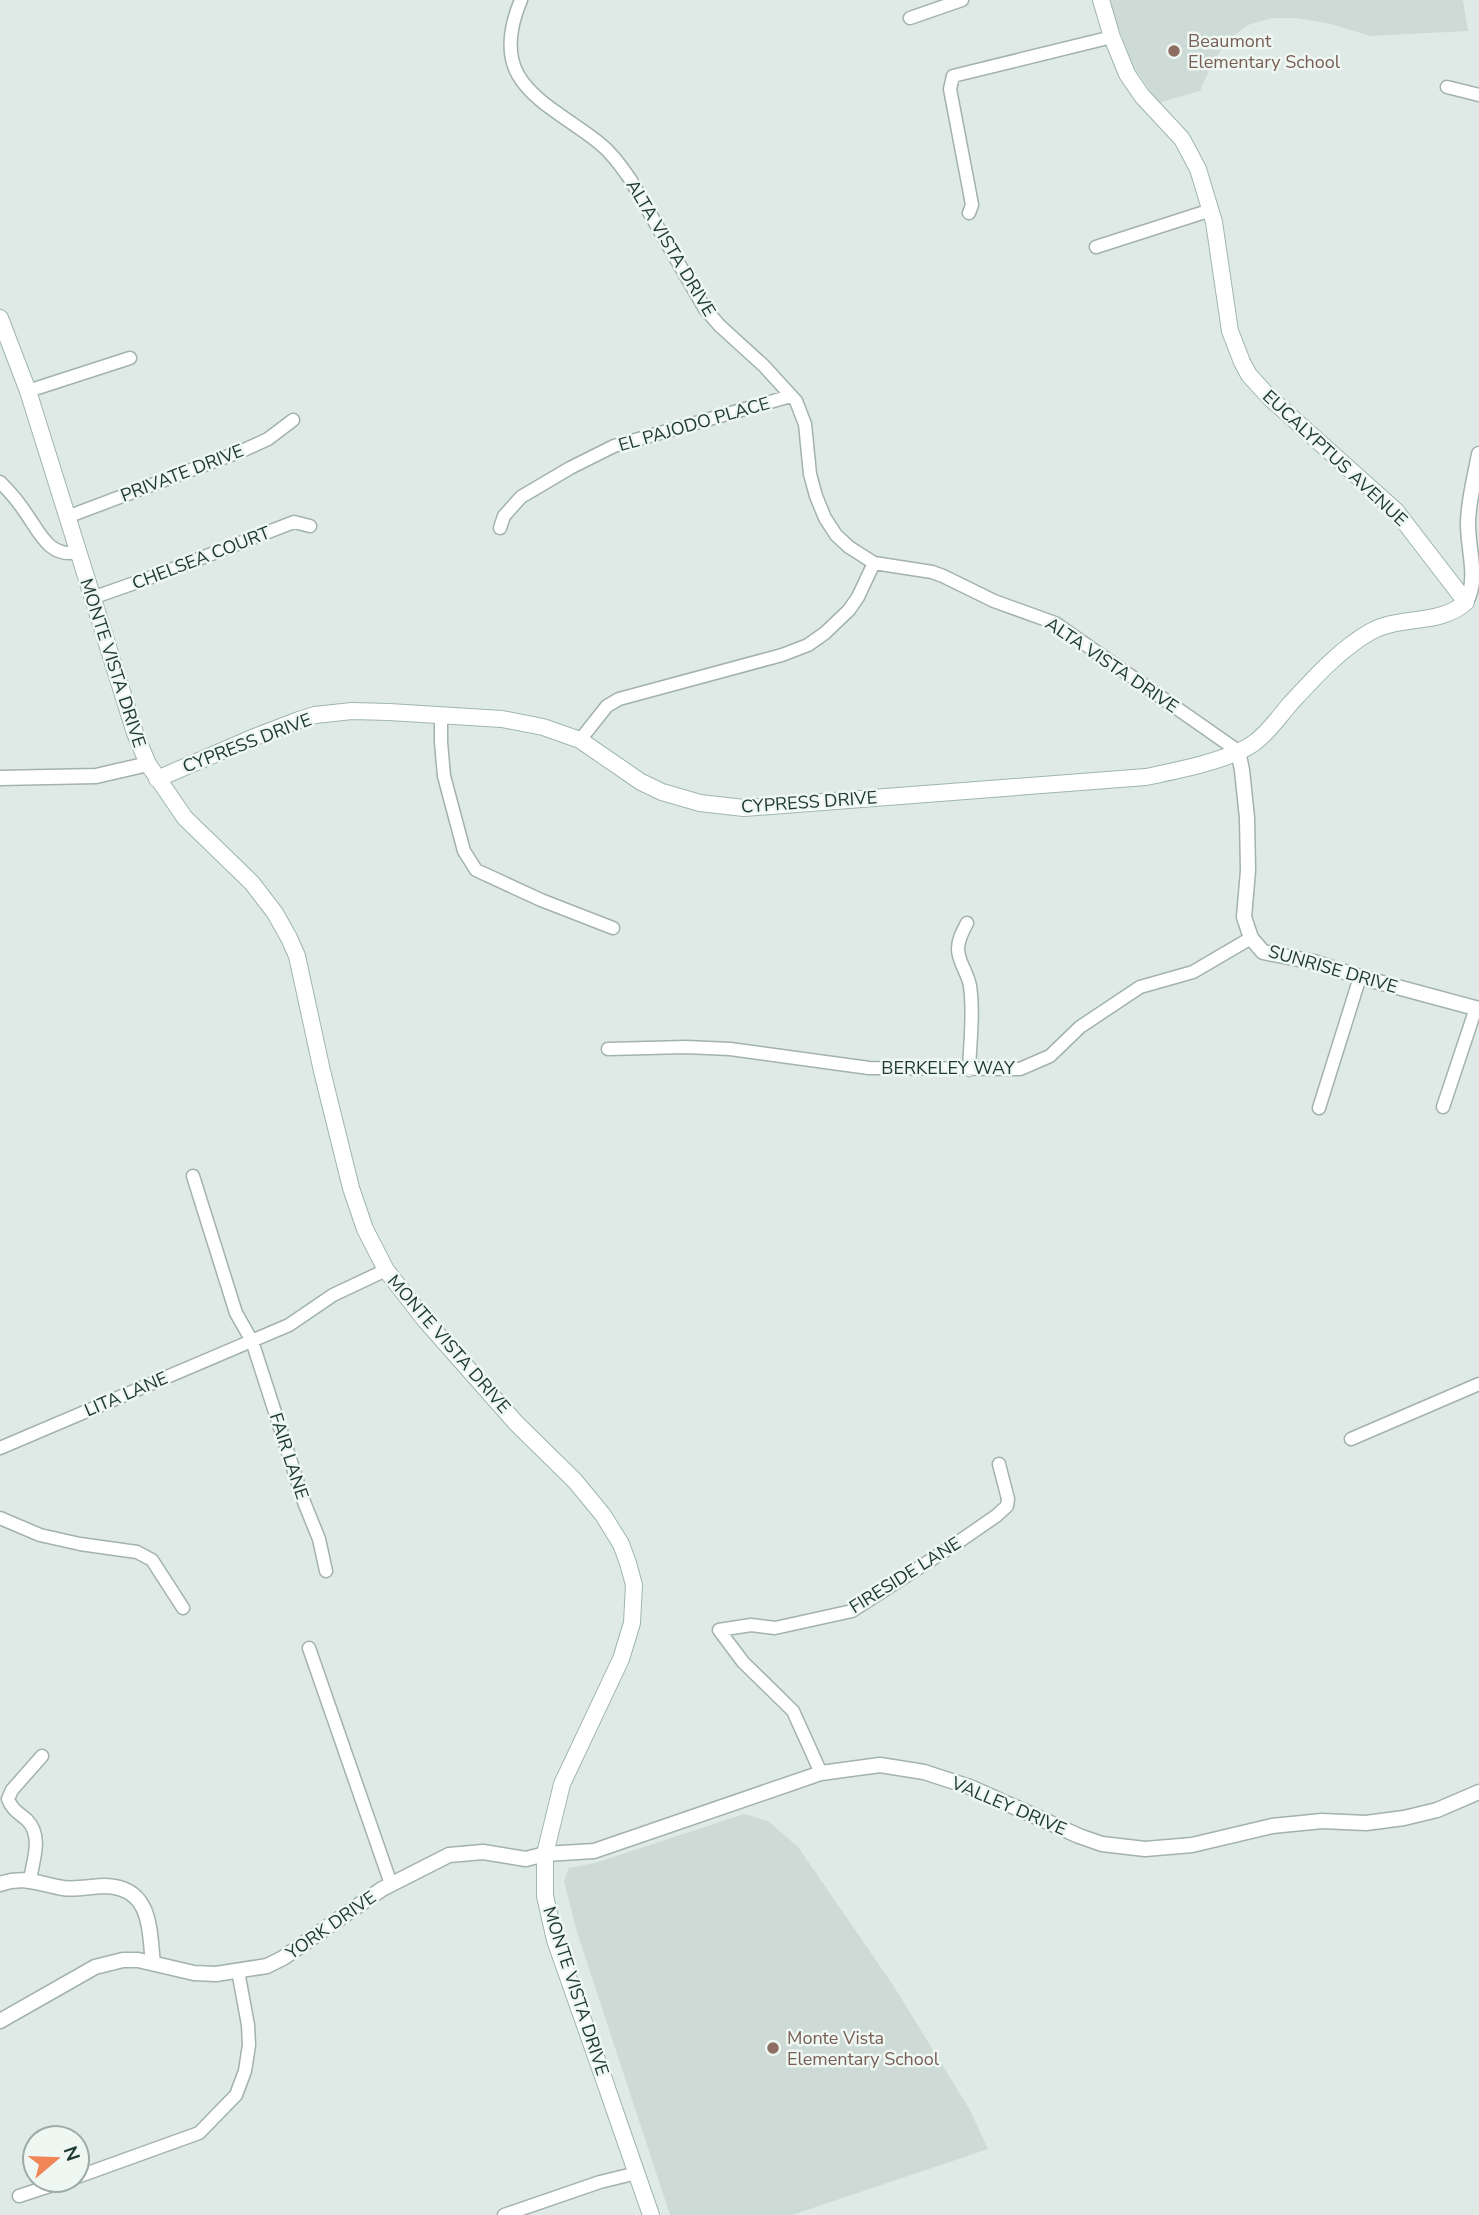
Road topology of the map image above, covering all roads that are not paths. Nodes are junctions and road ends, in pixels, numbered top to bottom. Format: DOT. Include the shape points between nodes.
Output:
graph roads {
  1 [pos="521,0"];
  2 [pos="962,0"];
  3 [pos="1101,0"];
  4 [pos="910,18"];
  5 [pos="1112,37"];
  6 [pos="1447,87"];
  7 [pos="1479,95"];
  8 [pos="1211,210"];
  9 [pos="969,214"];
  10 [pos="1096,247"];
  11 [pos="0,318"];
  12 [pos="130,358"];
  13 [pos="28,391"];
  14 [pos="791,396"];
  15 [pos="293,421"];
  16 [pos="1479,454"];
  17 [pos="0,482"];
  18 [pos="67,517"];
  19 [pos="310,526"];
  20 [pos="499,528"];
  21 [pos="78,552"];
  22 [pos="874,563"];
  23 [pos="92,598"];
  24 [pos="1466,603"];
  25 [pos="442,715"];
  26 [pos="580,740"];
  27 [pos="1238,751"];
  28 [pos="148,764"];
  29 [pos="0,778"];
  30 [pos="157,779"];
  31 [pos="967,923"];
  32 [pos="613,929"];
  33 [pos="1251,938"];
  34 [pos="1360,977"];
  35 [pos="1478,1009"];
  36 [pos="608,1049"];
  37 [pos="969,1070"];
  38 [pos="1443,1107"];
  39 [pos="1319,1108"];
  40 [pos="193,1177"];
  41 [pos="386,1270"];
  42 [pos="252,1341"];
  43 [pos="1479,1384"];
  44 [pos="1351,1439"];
  45 [pos="0,1448"];
  46 [pos="999,1464"];
  47 [pos="0,1518"];
  48 [pos="326,1571"];
  49 [pos="183,1608"];
  50 [pos="309,1648"];
  51 [pos="42,1756"];
  52 [pos="821,1773"];
  53 [pos="1479,1792"];
  54 [pos="545,1854"];
  55 [pos="30,1880"];
  56 [pos="0,1884"];
  57 [pos="391,1884"];
  58 [pos="153,1963"];
  59 [pos="238,1971"];
  60 [pos="0,2021"];
  61 [pos="91,2172"];
  62 [pos="637,2173"];
  63 [pos="25,2194"];
  64 [pos="19,2196"];
  65 [pos="505,2215"];
  66 [pos="650,2215"];
  1 -- 14 [label="street, ALTA VISTA DRIVE" via="511,26 511,50 528,90 616,159 705,309"];
  2 -- 4 [label="street"];
  3 -- 5 [label="main road, EUCALYPTUS AVENUE"];
  5 -- 8 [label="main road, EUCALYPTUS AVENUE" via="1135,86 1188,147"];
  5 -- 9 [label="street" via="953,76 950,89 972,205"];
  6 -- 7 [label="street"];
  8 -- 10 [label="street"];
  8 -- 24 [label="main road, EUCALYPTUS AVENUE" via="1230,331 1249,374 1396,511"];
  11 -- 13 [label="main road, MONTE VISTA DRIVE"];
  12 -- 13 [label="street"];
  13 -- 18 [label="main road, MONTE VISTA DRIVE"];
  14 -- 20 [label="street, EL PAJODO PLACE" via="614,446 521,497"];
  14 -- 22 [label="street, ALTA VISTA DRIVE" via="802,412 811,483 825,518 849,547"];
  15 -- 18 [label="street, PRIVATE DRIVE" via="244,450"];
  16 -- 24 [label="street" via="1468,523 1476,580"];
  17 -- 21 [label="street" via="53,549"];
  18 -- 21 [label="main road, MONTE VISTA DRIVE"];
  19 -- 23 [label="street, CHELSEA COURT" via="294,522"];
  21 -- 23 [label="main road, MONTE VISTA DRIVE"];
  22 -- 26 [label="street" via="849,610 808,645 619,699 607,706"];
  22 -- 27 [label="street, ALTA VISTA DRIVE" via="932,572 1055,623"];
  23 -- 28 [label="main road, MONTE VISTA DRIVE"];
  24 -- 27 [label="main road" via="1445,615 1393,623 1370,632 1321,672 1255,742"];
  25 -- 26 [label="main road, CYPRESS DRIVE" via="502,719"];
  25 -- 30 [label="main road, CYPRESS DRIVE" via="362,711 315,715"];
  25 -- 32 [label="street" via="443,776 464,851 476,870"];
  26 -- 27 [label="main road, CYPRESS DRIVE" via="662,792 700,803 744,808 1146,777"];
  27 -- 33 [label="street, SUNRISE DRIVE" via="1247,818 1244,918"];
  28 -- 29 [label="street" via="96,776"];
  28 -- 30 [label="main road, MONTE VISTA DRIVE"];
  30 -- 41 [label="main road, MONTE VISTA DRIVE" via="185,818 252,883 289,938 351,1188"];
  31 -- 37 [label="street" via="957,947 972,998"];
  33 -- 34 [label="street, SUNRISE DRIVE" via="1263,952"];
  33 -- 37 [label="street, BERKELEY WAY" via="1193,972 1140,987 1080,1027 1050,1056 1020,1069"];
  34 -- 35 [label="street, SUNRISE DRIVE"];
  34 -- 39 [label="street"];
  35 -- 38 [label="street"];
  36 -- 37 [label="street, BERKELEY WAY" via="730,1049 869,1068"];
  40 -- 42 [label="street" via="236,1313"];
  41 -- 42 [label="street, LITA LANE"];
  41 -- 54 [label="main road, MONTE VISTA DRIVE" via="516,1423 575,1481 603,1515 628,1563 634,1586 632,1623 621,1659 562,1784"];
  42 -- 45 [label="street, LITA LANE"];
  42 -- 48 [label="street, FAIR LANE"];
  43 -- 44 [label="street"];
  46 -- 52 [label="street, FIRESIDE LANE" via="1007,1506 852,1611 775,1629 751,1625 719,1630 743,1662 793,1711"];
  47 -- 49 [label="street" via="40,1535 137,1552 152,1560"];
  50 -- 57 [label="street"];
  51 -- 55 [label="street" via="8,1799 37,1835"];
  52 -- 53 [label="street, VALLEY DRIVE" via="880,1765 924,1772 970,1787 1079,1836 1145,1849 1192,1845 1272,1826 1404,1818"];
  52 -- 54 [label="street, VALLEY DRIVE" via="594,1851"];
  54 -- 57 [label="street, YORK DRIVE" via="526,1859 483,1852 449,1855"];
  54 -- 62 [label="main road, MONTE VISTA DRIVE" via="545,1896 555,1940"];
  55 -- 56 [label="street"];
  55 -- 58 [label="street" via="66,1888 108,1886 129,1892 147,1913"];
  57 -- 59 [label="street, YORK DRIVE" via="283,1958"];
  58 -- 59 [label="street, YORK DRIVE" via="194,1973"];
  58 -- 60 [label="street, YORK DRIVE" via="123,1960 95,1967"];
  59 -- 61 [label="street" via="249,2045 246,2071 236,2095 199,2133"];
  62 -- 65 [label="street"];
  62 -- 66 [label="main road, MONTE VISTA DRIVE"];
  63 -- 64 [label="street"];
}
